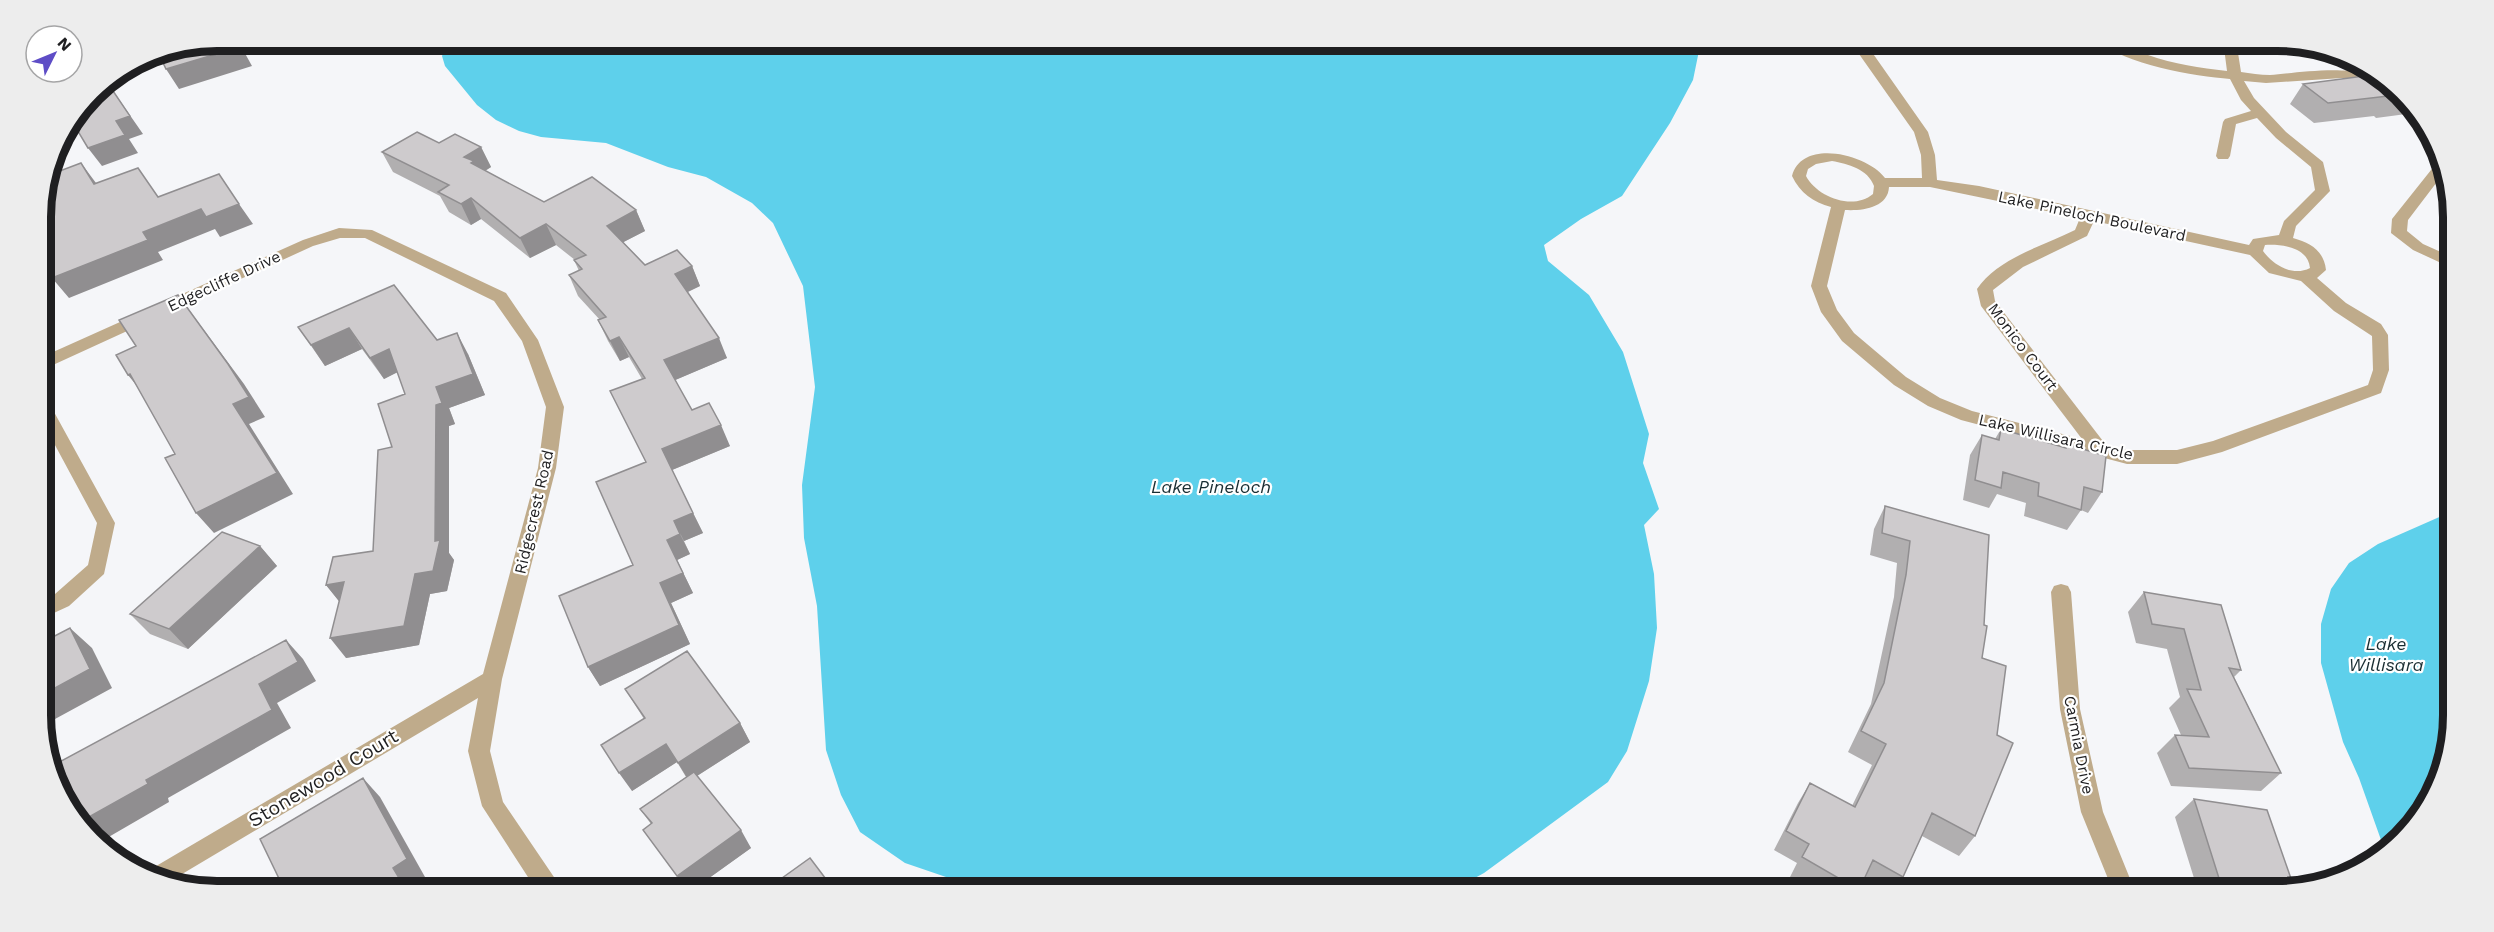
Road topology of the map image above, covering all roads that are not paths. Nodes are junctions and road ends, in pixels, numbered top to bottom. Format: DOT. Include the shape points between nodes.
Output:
graph roads {
  1 [pos="1864,51"];
  2 [pos="2127,51"];
  3 [pos="2231,51"];
  4 [pos="2235,76"];
  5 [pos="2370,80"];
  6 [pos="2259,113"];
  7 [pos="2223,156"];
  8 [pos="2436,172"];
  9 [pos="1882,182"];
  10 [pos="1929,183"];
  11 [pos="1839,205"];
  12 [pos="2088,215"];
  13 [pos="2286,241"];
  14 [pos="308,243"];
  15 [pos="2255,251"];
  16 [pos="2443,258"];
  17 [pos="2305,276"];
  18 [pos="51,360"];
  19 [pos="51,422"];
  20 [pos="2101,451"];
  21 [pos="2061,592"];
  22 [pos="51,606"];
  23 [pos="492,679"];
  24 [pos="165,872"];
  25 [pos="543,881"];
  26 [pos="2120,881"];
  1 -- 10 [label="street" via="1921,132 1928,155"];
  2 -- 4 [label="street" via="2188,71"];
  3 -- 4 [label="street"];
  4 -- 5 [label="street" via="2266,79 2342,74"];
  4 -- 6 [label="street"];
  6 -- 7 [label="street" via="2230,122"];
  6 -- 13 [label="street" via="2318,165 2323,191 2289,224"];
  8 -- 16 [label="street" via="2400,219 2399,232 2418,247"];
  9 -- 10 [label="street"];
  9 -- 11 [label="street" via="1878,199 1868,204"];
  9 -- 11 [label="street" via="1865,166 1847,159 1808,161 1798,174 1800,182 1810,193"];
  10 -- 12 [label="street, Lake Pineloch Boulevard"];
  11 -- 20 [label="street, Lake Willisara Circle" via="1819,286 1829,312 1848,337 1900,381 1934,402 1967,416"];
  12 -- 15 [label="street, Lake Pineloch Boulevard"];
  12 -- 20 [label="street, Monico Court" via="2082,233 2030,257 1985,290 1987,302"];
  13 -- 15 [label="street" via="2258,242"];
  13 -- 17 [label="street" via="2308,250 2319,263 2318,270"];
  14 -- 18 [label="street, Edgecliffe Drive"];
  14 -- 23 [label="street, Ridgecrest Road" via="339,233 367,233 500,297 530,340 555,407 548,468"];
  15 -- 17 [label="street, Lake Pineloch Boulevard" via="2274,269"];
  17 -- 20 [label="street, Lake Willisara Circle" via="2380,335 2381,370 2375,389 2216,447 2177,457 2127,458"];
  19 -- 22 [label="street" via="106,524 97,569"];
  21 -- 26 [label="street, Carmia Drive" via="2073,721 2092,812"];
  23 -- 24 [label="street, Stonewood Court"];
  23 -- 25 [label="street, Ridgecrest Road" via="479,751 493,806"];
}
